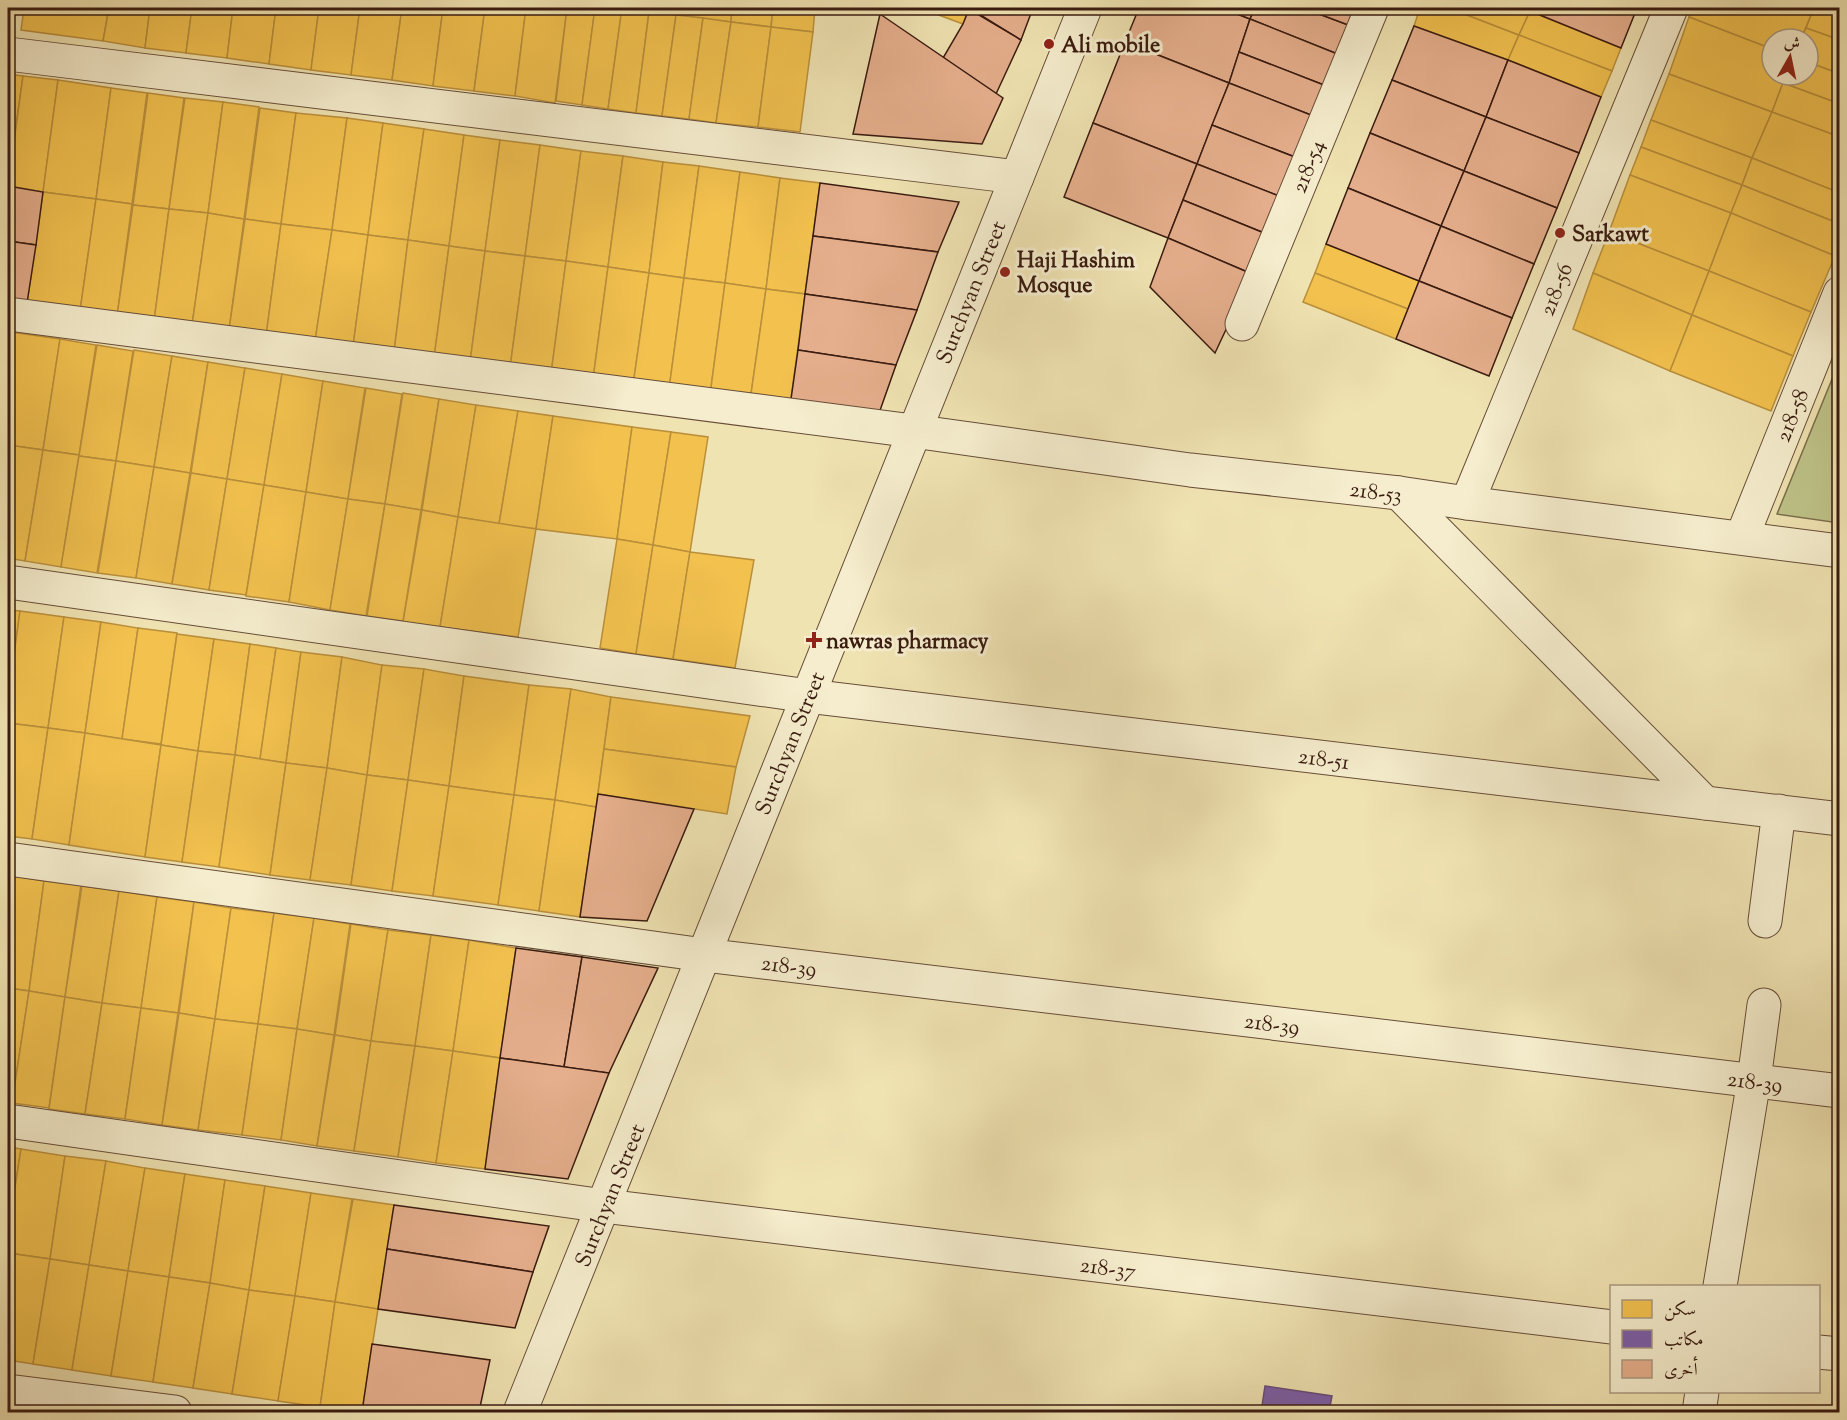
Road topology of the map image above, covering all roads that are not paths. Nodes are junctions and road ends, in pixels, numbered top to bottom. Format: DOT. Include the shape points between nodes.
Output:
graph roads {
  1 [pos="1085,8"];
  2 [pos="1372,8"];
  3 [pos="1671,8"];
  4 [pos="8,54"];
  5 [pos="1017,177"];
  6 [pos="1839,293"];
  7 [pos="8,314"];
  8 [pos="1242,324"];
  9 [pos="913,431"];
  10 [pos="1399,493"];
  11 [pos="1467,503"];
  12 [pos="1742,537"];
  13 [pos="1839,551"];
  14 [pos="8,582"];
  15 [pos="808,696"];
  16 [pos="1705,803"];
  17 [pos="1779,812"];
  18 [pos="1839,819"];
  19 [pos="8,859"];
  20 [pos="1766,921"];
  21 [pos="704,955"];
  22 [pos="1764,1005"];
  23 [pos="1754,1080"];
  24 [pos="1839,1091"];
  25 [pos="8,1121"];
  26 [pos="604,1206"];
  27 [pos="1720,1285"];
  28 [pos="1610,1327"];
  29 [pos="1820,1352"];
  30 [pos="1839,1354"];
  31 [pos="8,1391"];
  32 [pos="1702,1393"];
  33 [pos="175,1413"];
  34 [pos="520,1413"];
  35 [pos="1699,1413"];
  1 -- 5 [label="street, Surchyan Street"];
  2 -- 8 [label="street, 218-54"];
  3 -- 11 [label="street, 218-56"];
  4 -- 5 [label="street"];
  5 -- 9 [label="street, Surchyan Street"];
  6 -- 12 [label="street, 218-58"];
  7 -- 9 [label="street, 218-53"];
  9 -- 10 [label="street, 218-53" via="1190,470"];
  9 -- 15 [label="street, Surchyan Street"];
  10 -- 11 [label="street, 218-53"];
  10 -- 16 [label="street"];
  11 -- 12 [label="street, 218-53"];
  12 -- 13 [label="street, 218-53"];
  14 -- 15 [label="street, 218-51"];
  15 -- 16 [label="street, 218-51"];
  15 -- 21 [label="street, Surchyan Street"];
  16 -- 17 [label="street, 218-51"];
  17 -- 18 [label="street, 218-51"];
  17 -- 20 [label="street"];
  19 -- 21 [label="street, 218-39"];
  21 -- 23 [label="street, 218-39"];
  21 -- 26 [label="street, Surchyan Street"];
  22 -- 23 [label="street"];
  23 -- 24 [label="street, 218-39"];
  23 -- 27 [label="street"];
  25 -- 26 [label="street, 218-37"];
  26 -- 28 [label="street, 218-37"];
  26 -- 34 [label="street, Surchyan Street"];
  29 -- 30 [label="street"];
  31 -- 33 [label="street"];
  32 -- 35 [label="street"];
}
